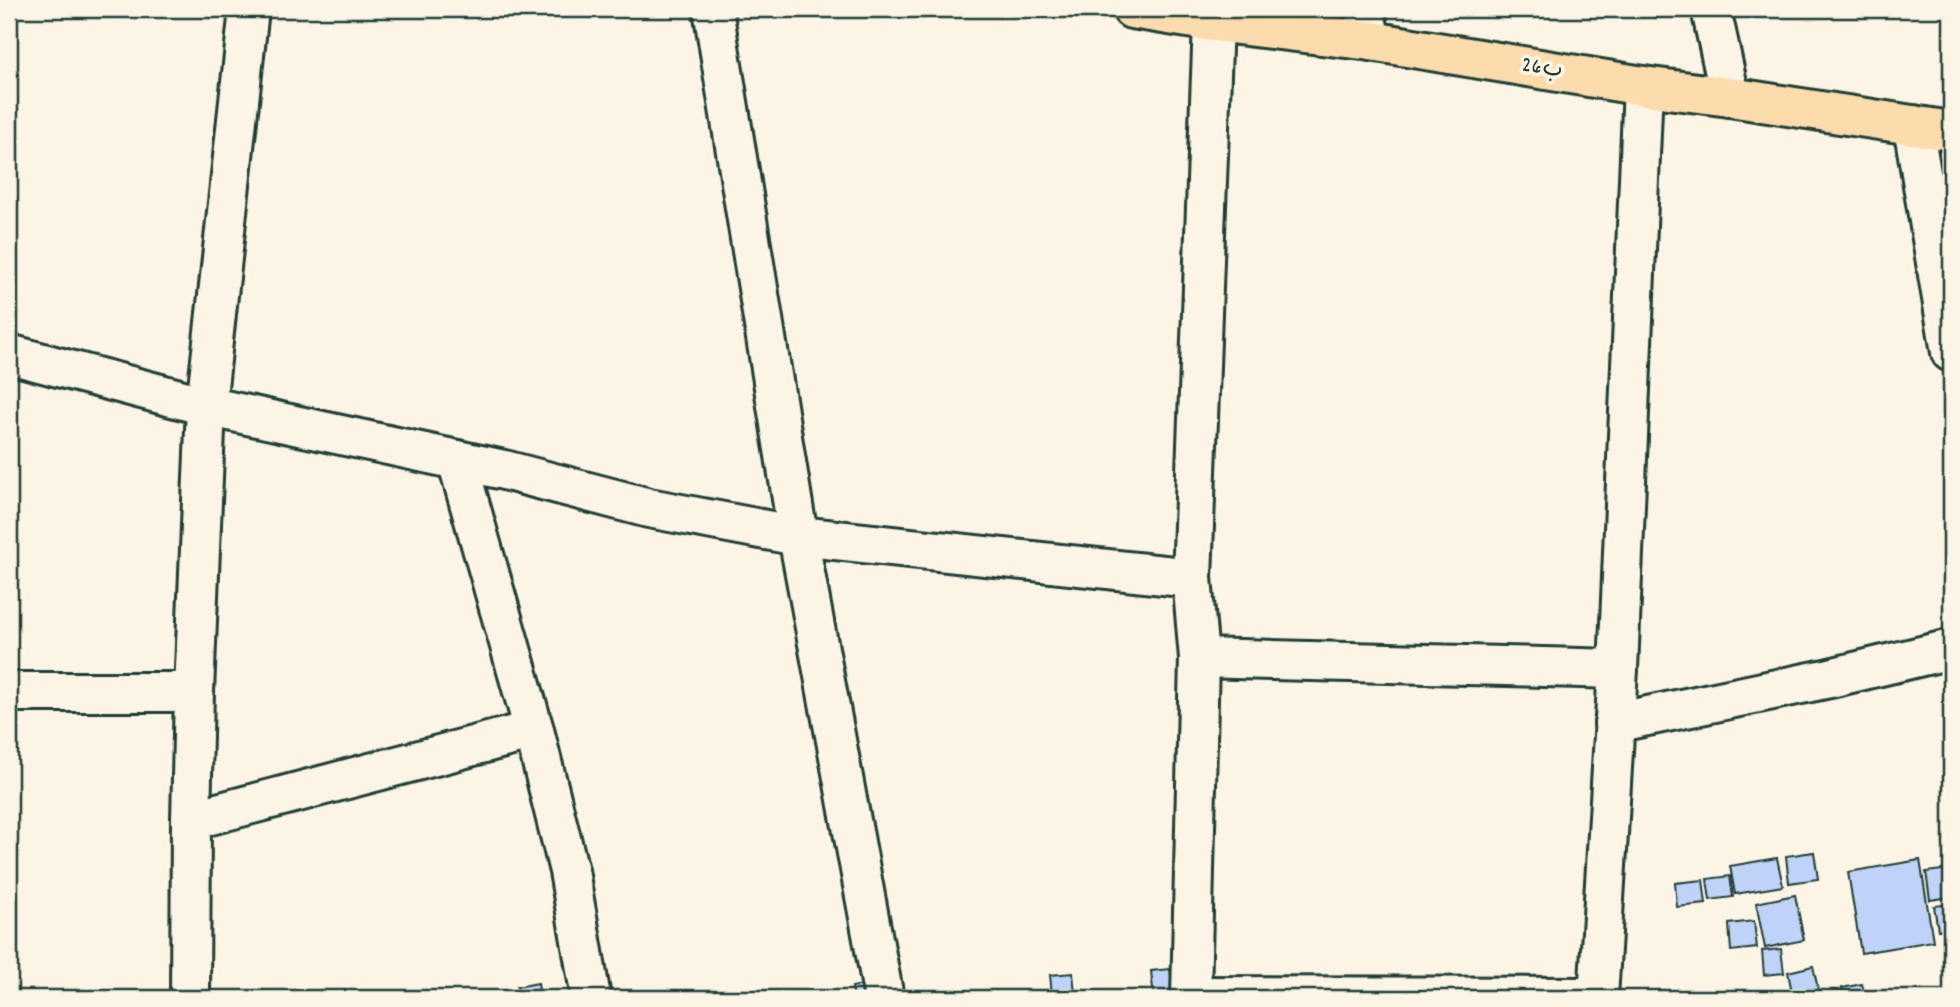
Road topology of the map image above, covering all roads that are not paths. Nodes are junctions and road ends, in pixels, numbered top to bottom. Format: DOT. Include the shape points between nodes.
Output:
graph roads {
  1 [pos="249,9"];
  2 [pos="713,9"];
  3 [pos="1132,9"];
  4 [pos="1711,9"];
  5 [pos="1213,22"];
  6 [pos="1367,25"];
  7 [pos="1643,86"];
  8 [pos="1730,97"];
  9 [pos="1913,125"];
  10 [pos="1951,131"];
  11 [pos="1951,352"];
  12 [pos="9,354"];
  13 [pos="206,406"];
  14 [pos="457,460"];
  15 [pos="798,536"];
  16 [pos="1192,578"];
  17 [pos="1951,649"];
  18 [pos="1199,658"];
  19 [pos="1618,669"];
  20 [pos="9,692"];
  21 [pos="194,692"];
  22 [pos="1614,723"];
  23 [pos="534,730"];
  24 [pos="191,820"];
  25 [pos="1191,997"];
  26 [pos="1598,997"];
  27 [pos="190,998"];
  28 [pos="592,998"];
  29 [pos="884,998"];
  1 -- 13 [label="street"];
  2 -- 15 [label="street"];
  3 -- 5 [label="highway, 26ب"];
  4 -- 8 [label="street"];
  5 -- 6 [label="highway, 26ب"];
  5 -- 16 [label="street"];
  6 -- 7 [label="highway, 26ب"];
  7 -- 8 [label="highway, 26ب"];
  7 -- 19 [label="street"];
  8 -- 9 [label="highway, 26ب"];
  9 -- 10 [label="highway, 26ب"];
  9 -- 11 [label="street"];
  12 -- 13 [label="street"];
  13 -- 14 [label="street"];
  13 -- 21 [label="street"];
  14 -- 15 [label="street" via="649,508"];
  14 -- 23 [label="street"];
  15 -- 16 [label="street"];
  15 -- 29 [label="street"];
  16 -- 18 [label="street"];
  17 -- 22 [label="street"];
  18 -- 19 [label="street"];
  18 -- 25 [label="street"];
  19 -- 22 [label="street"];
  20 -- 21 [label="street"];
  21 -- 24 [label="street"];
  22 -- 26 [label="street"];
  23 -- 24 [label="street"];
  23 -- 28 [label="street" via="569,871"];
  24 -- 27 [label="street"];
  25 -- 26 [label="street"];
}
